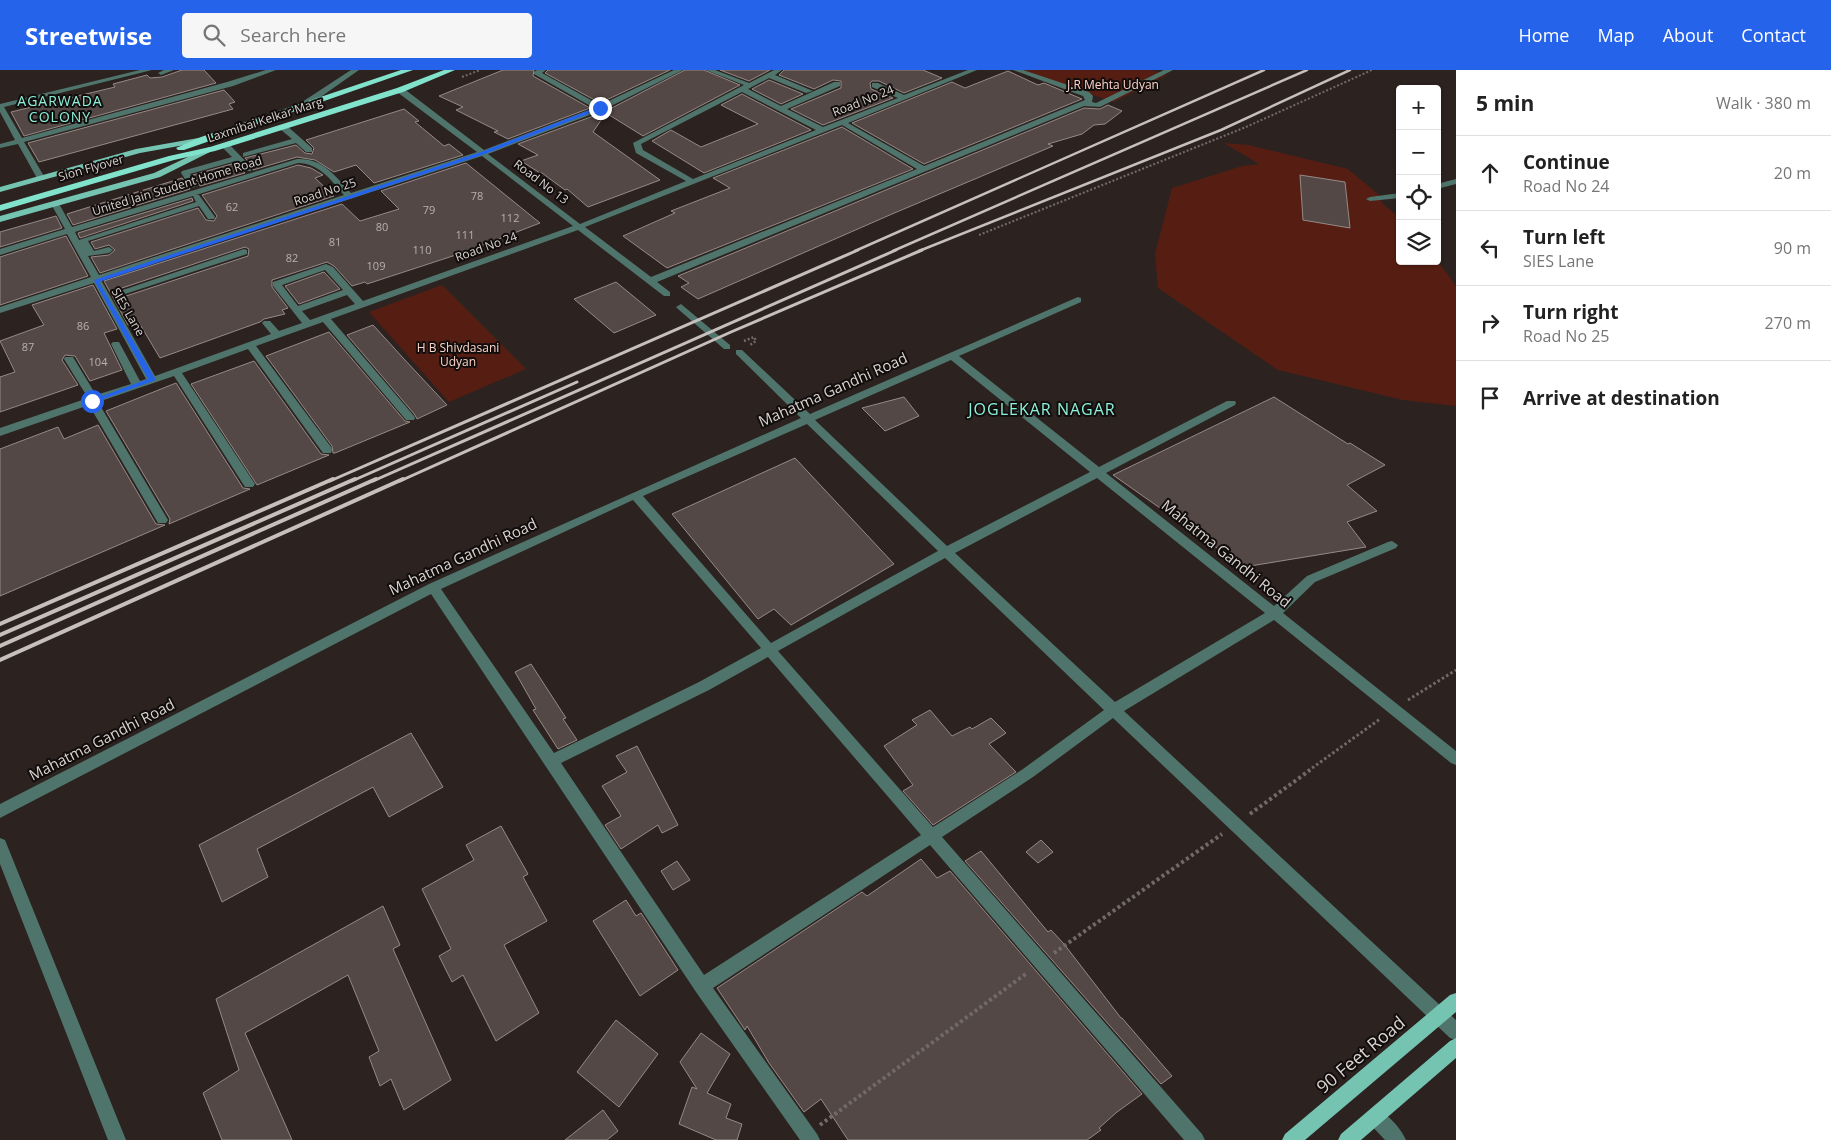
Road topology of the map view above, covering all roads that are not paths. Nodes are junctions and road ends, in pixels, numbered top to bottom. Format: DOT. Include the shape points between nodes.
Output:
graph roads {
  1 [pos="149,70"];
  2 [pos="171,70"];
  3 [pos="273,70"];
  4 [pos="356,70"];
  5 [pos="409,70"];
  6 [pos="451,70"];
  7 [pos="542,70"];
  8 [pos="680,70"];
  9 [pos="709,70"];
  10 [pos="779,70"];
  11 [pos="974,70"];
  12 [pos="1016,70"];
  13 [pos="1170,70"];
  14 [pos="161,73"];
  15 [pos="769,75"];
  16 [pos="836,84"];
  17 [pos="875,85"];
  18 [pos="745,87"];
  19 [pos="400,90"];
  20 [pos="809,91"];
  21 [pos="904,98"];
  22 [pos="1085,104"];
  23 [pos="0,106"];
  24 [pos="302,106"];
  25 [pos="600,108"];
  26 [pos="781,109"];
  27 [pos="842,122"];
  28 [pos="283,127"];
  29 [pos="822,130"];
  30 [pos="207,138"];
  31 [pos="298,140"];
  32 [pos="20,141"];
  33 [pos="223,145"];
  34 [pos="0,146"];
  35 [pos="309,150"];
  36 [pos="483,153"];
  37 [pos="188,154"];
  38 [pos="241,157"];
  39 [pos="251,167"];
  40 [pos="198,169"];
  41 [pos="924,169"];
  42 [pos="41,178"];
  43 [pos="1456,181"];
  44 [pos="693,182"];
  45 [pos="1441,186"];
  46 [pos="0,190"];
  47 [pos="194,190"];
  48 [pos="1396,196"];
  49 [pos="350,197"];
  50 [pos="1370,199"];
  51 [pos="0,203"];
  52 [pos="201,203"];
  53 [pos="54,204"];
  54 [pos="150,207"];
  55 [pos="0,208"];
  56 [pos="140,210"];
  57 [pos="156,216"];
  58 [pos="211,216"];
  59 [pos="0,219"];
  60 [pos="146,220"];
  61 [pos="579,227"];
  62 [pos="70,232"];
  63 [pos="110,250"];
  64 [pos="0,252"];
  65 [pos="244,252"];
  66 [pos="168,257"];
  67 [pos="178,274"];
  68 [pos="96,281"];
  69 [pos="650,281"];
  70 [pos="349,291"];
  71 [pos="122,292"];
  72 [pos="667,294"];
  73 [pos="1078,300"];
  74 [pos="361,305"];
  75 [pos="681,307"];
  76 [pos="0,310"];
  77 [pos="296,310"];
  78 [pos="325,318"];
  79 [pos="266,322"];
  80 [pos="308,324"];
  81 [pos="277,335"];
  82 [pos="116,344"];
  83 [pos="250,345"];
  84 [pos="727,347"];
  85 [pos="739,352"];
  86 [pos="952,356"];
  87 [pos="69,359"];
  88 [pos="176,371"];
  89 [pos="152,380"];
  90 [pos="137,385"];
  91 [pos="93,400"];
  92 [pos="1232,403"];
  93 [pos="410,418"];
  94 [pos="809,419"];
  95 [pos="0,432"];
  96 [pos="328,450"];
  97 [pos="1098,473"];
  98 [pos="249,484"];
  99 [pos="635,495"];
  100 [pos="162,520"];
  101 [pos="1392,545"];
  102 [pos="946,552"];
  103 [pos="433,587"];
  104 [pos="1274,614"];
  105 [pos="770,651"];
  106 [pos="1114,710"];
  107 [pos="1456,759"];
  108 [pos="552,761"];
  109 [pos="0,811"];
  110 [pos="931,836"];
  111 [pos="0,845"];
  112 [pos="702,986"];
  113 [pos="1456,1002"];
  114 [pos="1439,1016"];
  115 [pos="1456,1032"];
  116 [pos="1456,1047"];
  117 [pos="1375,1117"];
  118 [pos="809,1137"];
  119 [pos="117,1140"];
  120 [pos="1196,1140"];
  121 [pos="1291,1140"];
  122 [pos="1347,1140"];
  123 [pos="1397,1140"];
  1 -- 23 [label="street"];
  2 -- 14 [label="street"];
  3 -- 32 [label="street"];
  4 -- 24 [label="street"];
  5 -- 24 [label="highway, Laxmibai Kelkar Marg"];
  6 -- 19 [label="highway, Laxmibai Kelkar Marg"];
  7 -- 25 [label="street" via="536,73"];
  8 -- 25 [label="street, Road No 25"];
  9 -- 18 [label="street"];
  10 -- 15 [label="street"];
  11 -- 21 [label="street, Road No 24"];
  12 -- 22 [label="street" via="1086,94 1089,101"];
  13 -- 22 [label="street" via="1098,105"];
  15 -- 18 [label="street"];
  15 -- 20 [label="street"];
  16 -- 26 [label="street"];
  17 -- 21 [label="street"];
  18 -- 26 [label="street"];
  18 -- 44 [label="street" via="637,143 639,151"];
  19 -- 28 [label="highway, Laxmibai Kelkar Marg"];
  19 -- 36 [label="street, Road No 13"];
  21 -- 27 [label="street, Road No 24"];
  22 -- 41 [label="street"];
  23 -- 32 [label="street"];
  24 -- 30 [label="highway, Laxmibai Kelkar Marg"];
  25 -- 36 [label="street, Road No 25"];
  26 -- 29 [label="street"];
  27 -- 29 [label="street, Road No 24"];
  27 -- 41 [label="street"];
  28 -- 31 [label="street"];
  28 -- 33 [label="highway, Laxmibai Kelkar Marg"];
  29 -- 44 [label="street, Road No 24"];
  30 -- 33 [label="highway"];
  30 -- 37 [label="highway"];
  30 -- 42 [label="main road, Laxmibai Kelkar Marg" via="139,151"];
  31 -- 35 [label="street"];
  31 -- 38 [label="street"];
  32 -- 34 [label="street"];
  32 -- 42 [label="street"];
  33 -- 37 [label="highway, Laxmibai Kelkar Marg"];
  33 -- 38 [label="street"];
  36 -- 49 [label="street, Road No 25"];
  36 -- 61 [label="street, Road No 13"];
  37 -- 40 [label="street"];
  37 -- 51 [label="highway, Sion Flyover"];
  37 -- 53 [label="main road" via="157,175"];
  37 -- 55 [label="highway, Sion Flyover"];
  38 -- 39 [label="street"];
  38 -- 40 [label="street"];
  40 -- 47 [label="street" via="185,174"];
  41 -- 69 [label="street"];
  42 -- 46 [label="main road, Laxmibai Kelkar Marg"];
  43 -- 45 [label="street"];
  44 -- 61 [label="street, Road No 24"];
  47 -- 49 [label="street, United Jain Student Home Road" via="303,160 318,163"];
  47 -- 52 [label="street"];
  47 -- 54 [label="street, United Jain Student Home Road"];
  48 -- 50 [label="street"];
  49 -- 66 [label="street, Road No 25"];
  52 -- 57 [label="street"];
  52 -- 58 [label="street"];
  53 -- 59 [label="main road"];
  53 -- 62 [label="street, SIES Lane"];
  54 -- 56 [label="street, United Jain Student Home Road"];
  54 -- 57 [label="street"];
  56 -- 60 [label="street"];
  56 -- 62 [label="street, United Jain Student Home Road"];
  57 -- 60 [label="street"];
  60 -- 63 [label="street" via="83,240 92,254"];
  61 -- 69 [label="street, Road No 13"];
  61 -- 74 [label="street, Road No 24"];
  62 -- 64 [label="street, United Jain Student Home Road"];
  62 -- 68 [label="street, SIES Lane"];
  65 -- 67 [label="street"];
  66 -- 67 [label="street"];
  66 -- 68 [label="street, Road No 25"];
  67 -- 71 [label="street"];
  68 -- 76 [label="street, Road No 25"];
  68 -- 89 [label="street, SIES Lane"];
  69 -- 72 [label="street, Road No 13"];
  70 -- 74 [label="street"];
  70 -- 77 [label="street"];
  70 -- 77 [label="street" via="326,267 276,284"];
  73 -- 86 [label="street, Mahatma Gandhi Road"];
  74 -- 78 [label="street, Road No 24"];
  75 -- 84 [label="street"];
  77 -- 80 [label="street"];
  78 -- 80 [label="street, Road No 24"];
  78 -- 93 [label="street"];
  79 -- 81 [label="street"];
  80 -- 81 [label="street, Road No 24"];
  81 -- 83 [label="street, Road No 24"];
  82 -- 90 [label="street"];
  83 -- 88 [label="street, Road No 24"];
  83 -- 96 [label="street"];
  85 -- 94 [label="street"];
  86 -- 94 [label="street, Mahatma Gandhi Road"];
  86 -- 97 [label="street, Mahatma Gandhi Road"];
  87 -- 91 [label="street"];
  88 -- 89 [label="street, Road No 24"];
  88 -- 98 [label="street"];
  89 -- 90 [label="street, Road No 24"];
  90 -- 91 [label="street, Road No 24"];
  91 -- 95 [label="street, Road No 24"];
  91 -- 100 [label="street"];
  92 -- 97 [label="street"];
  94 -- 99 [label="street, Mahatma Gandhi Road"];
  94 -- 102 [label="street"];
  97 -- 102 [label="street"];
  97 -- 104 [label="street, Mahatma Gandhi Road"];
  99 -- 103 [label="street, Mahatma Gandhi Road"];
  99 -- 105 [label="street"];
  101 -- 104 [label="street" via="1311,579"];
  102 -- 105 [label="street"];
  102 -- 106 [label="street"];
  103 -- 108 [label="street"];
  103 -- 109 [label="street, Mahatma Gandhi Road"];
  104 -- 106 [label="street"];
  104 -- 107 [label="street, Mahatma Gandhi Road"];
  105 -- 108 [label="street"];
  105 -- 110 [label="street"];
  106 -- 110 [label="street" via="1028,773"];
  106 -- 114 [label="street"];
  108 -- 112 [label="street"];
  110 -- 112 [label="street"];
  110 -- 120 [label="street"];
  111 -- 119 [label="street"];
  112 -- 118 [label="street"];
  113 -- 114 [label="main road, 90 Feet Road"];
  114 -- 115 [label="street"];
  114 -- 121 [label="main road, 90 Feet Road"];
  116 -- 117 [label="main road"];
  117 -- 122 [label="main road"];
  117 -- 123 [label="street"];
}
